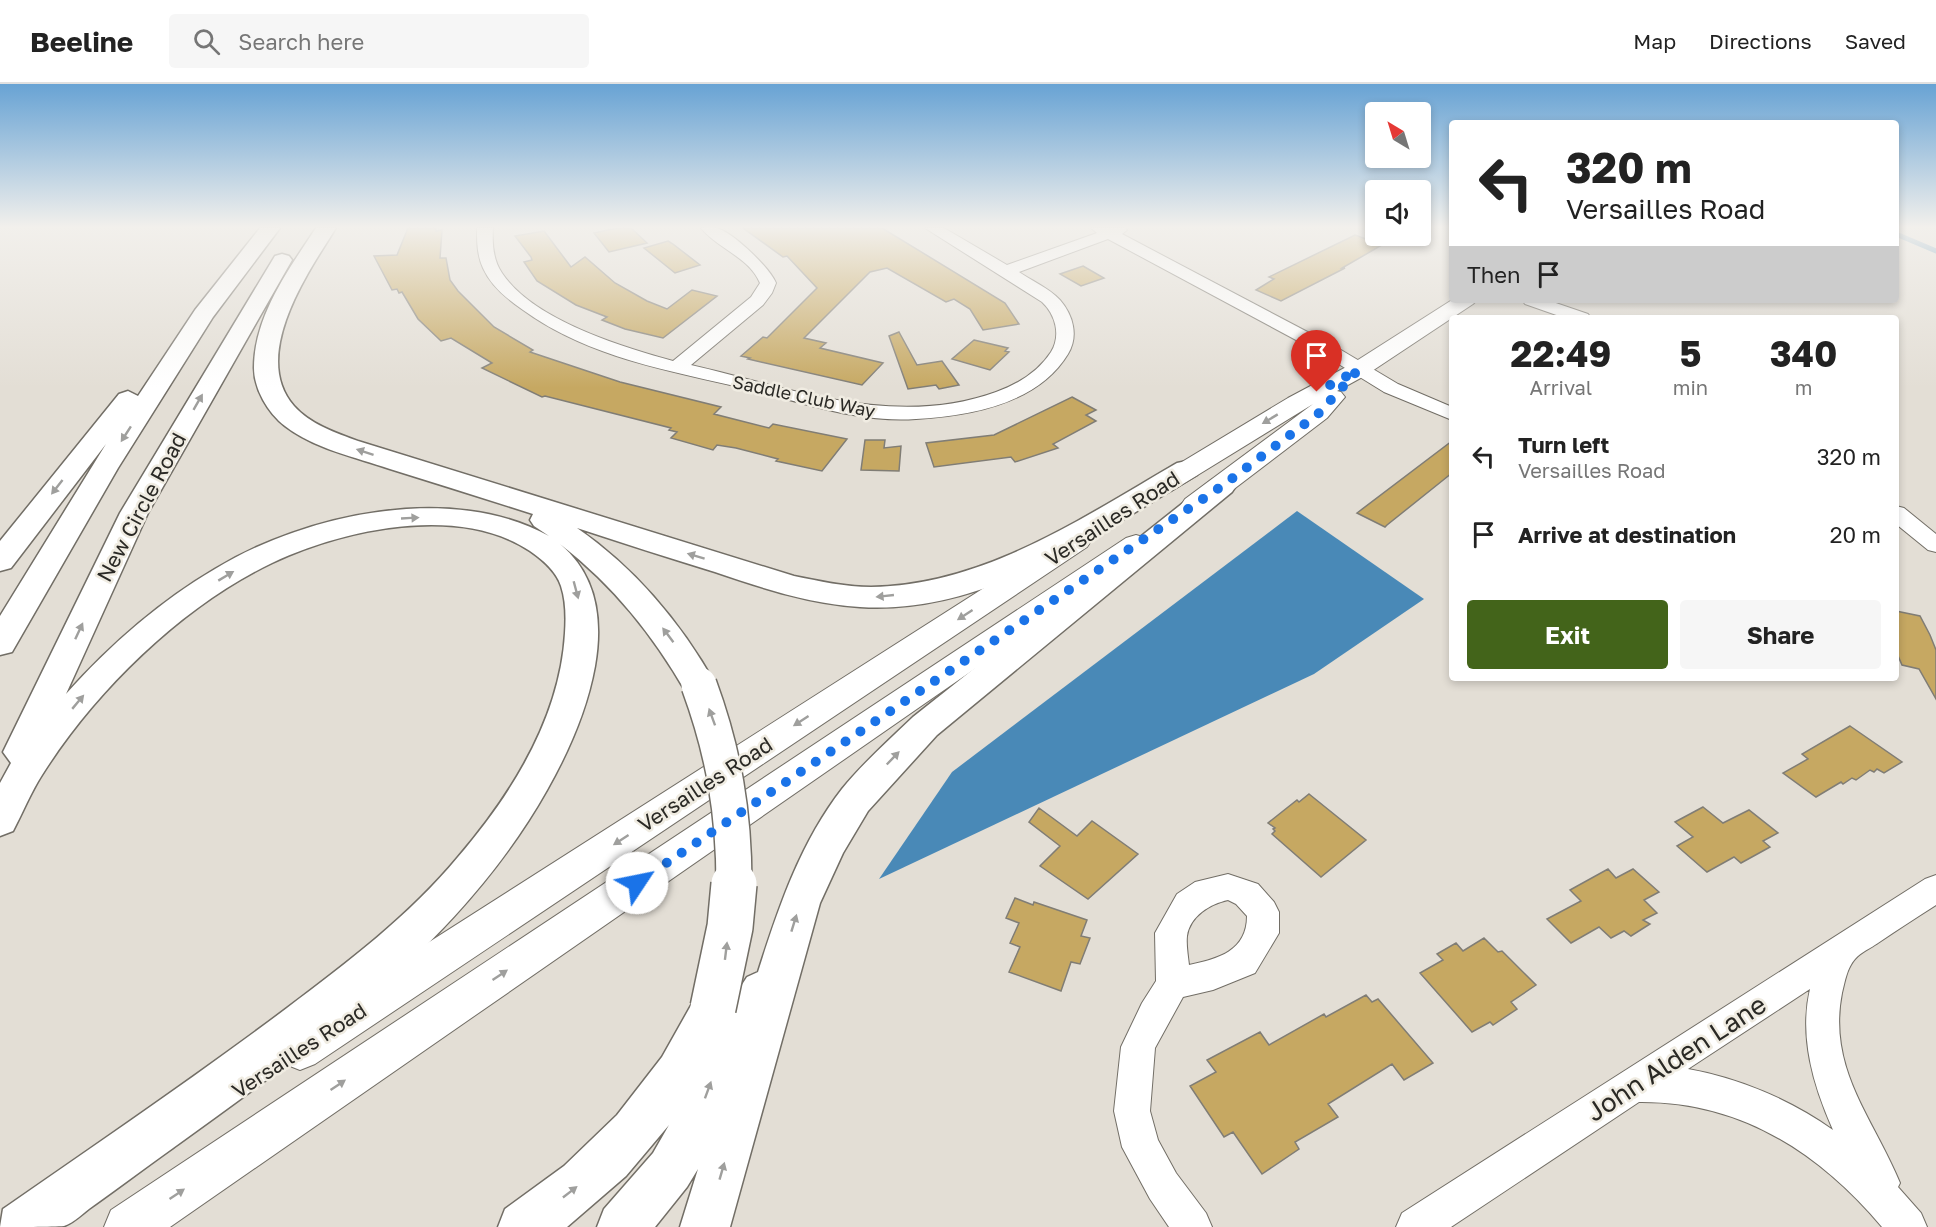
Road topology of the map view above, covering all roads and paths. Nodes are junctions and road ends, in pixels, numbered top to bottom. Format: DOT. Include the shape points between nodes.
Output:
graph roads {
  1 [pos="229,281"];
  2 [pos="269,281"];
  3 [pos="294,281"];
  4 [pos="500,281"];
  5 [pos="767,281"];
  6 [pos="1021,281"];
  7 [pos="1203,281"];
  8 [pos="1461,303"];
  9 [pos="1540,303"];
  10 [pos="203,315"];
  11 [pos="1574,315"];
  12 [pos="678,366"];
  13 [pos="1362,367"];
  14 [pos="1449,401"];
  15 [pos="1449,413"];
  16 [pos="1187,469"];
  17 [pos="1222,486"];
  18 [pos="481,489"];
  19 [pos="1899,515"];
  20 [pos="1936,545"];
  21 [pos="0,561"];
  22 [pos="0,644"];
  23 [pos="0,798"];
  24 [pos="0,820"];
  25 [pos="1936,888"];
  26 [pos="1846,946"];
  27 [pos="783,958"];
  28 [pos="1173,984"];
  29 [pos="1638,1084"];
  30 [pos="21,1227"];
  31 [pos="28,1227"];
  32 [pos="128,1227"];
  33 [pos="523,1227"];
  34 [pos="622,1227"];
  35 [pos="705,1227"];
  36 [pos="1192,1227"];
  37 [pos="1416,1227"];
  38 [pos="1907,1227"];
  1 -- 10 [label="highway"];
  23 -- 2 [label="highway, New Circle Road, one-way" via="134,513"];
  18 -- 3 [label="highway, one-way" via="330,440 285,412 273,398 266,374 266,352 281,304"];
  4 -- 12 [label="street, Saddle Club Way" via="541,315 578,336"];
  5 -- 12 [label="street" via="757,301"];
  6 -- 12 [label="street, Saddle Club Way" via="1054,304 1064,320 1065,340 1055,362 1042,374 1023,388 982,403 919,413 868,412"];
  7 -- 13 [label="street"];
  8 -- 13 [label="main road, Versailles Road"];
  9 -- 11 [label="street"];
  10 -- 21 [label="highway, one-way" via="94,439"];
  10 -- 22 [label="highway, one-way" via="104,468"];
  13 -- 14 [label="street"];
  13 -- 15 [label="street" via="1391,388"];
  13 -- 16 [label="main road, Versailles Road, one-way"];
  13 -- 17 [label="main road, Versailles Road" via="1318,414"];
  16 -- 18 [label="highway, one-way" via="1031,557 979,581 923,593 873,597 791,586"];
  16 -- 31 [label="main road, Versailles Road, one-way"];
  27 -- 17 [label="highway, one-way" via="800,903 827,845 855,800 890,761 925,726"];
  32 -- 17 [label="main road, Versailles Road, one-way"];
  33 -- 18 [label="highway, one-way, bridge" via="614,1154 677,1078 700,1039 725,961 734,845 723,750 714,719 681,652 654,615 597,557 544,520"];
  19 -- 20 [label="street"];
  24 -- 30 [label="highway, one-way" via="28,765 81,699 119,660 169,614 227,574 265,556 336,530 400,518 464,519 524,534 545,547 576,584 582,640 566,714 550,751 489,848 442,902 375,966 271,1048"];
  25 -- 26 [label="street, John Alden Lane"];
  26 -- 29 [label="street, John Alden Lane"];
  26 -- 38 [label="street" via="1829,976 1825,998 1828,1068 1841,1107 1865,1156"];
  34 -- 27 [label="highway, one-way" via="670,1170 694,1130 721,1057"];
  35 -- 27 [label="highway, one-way"];
  28 -- 36 [label="street" via="1138,1047 1131,1111 1141,1147"];
  29 -- 37 [label="street, John Alden Lane"];
  29 -- 38 [label="street" via="1702,1089 1767,1113 1828,1148"];
}
